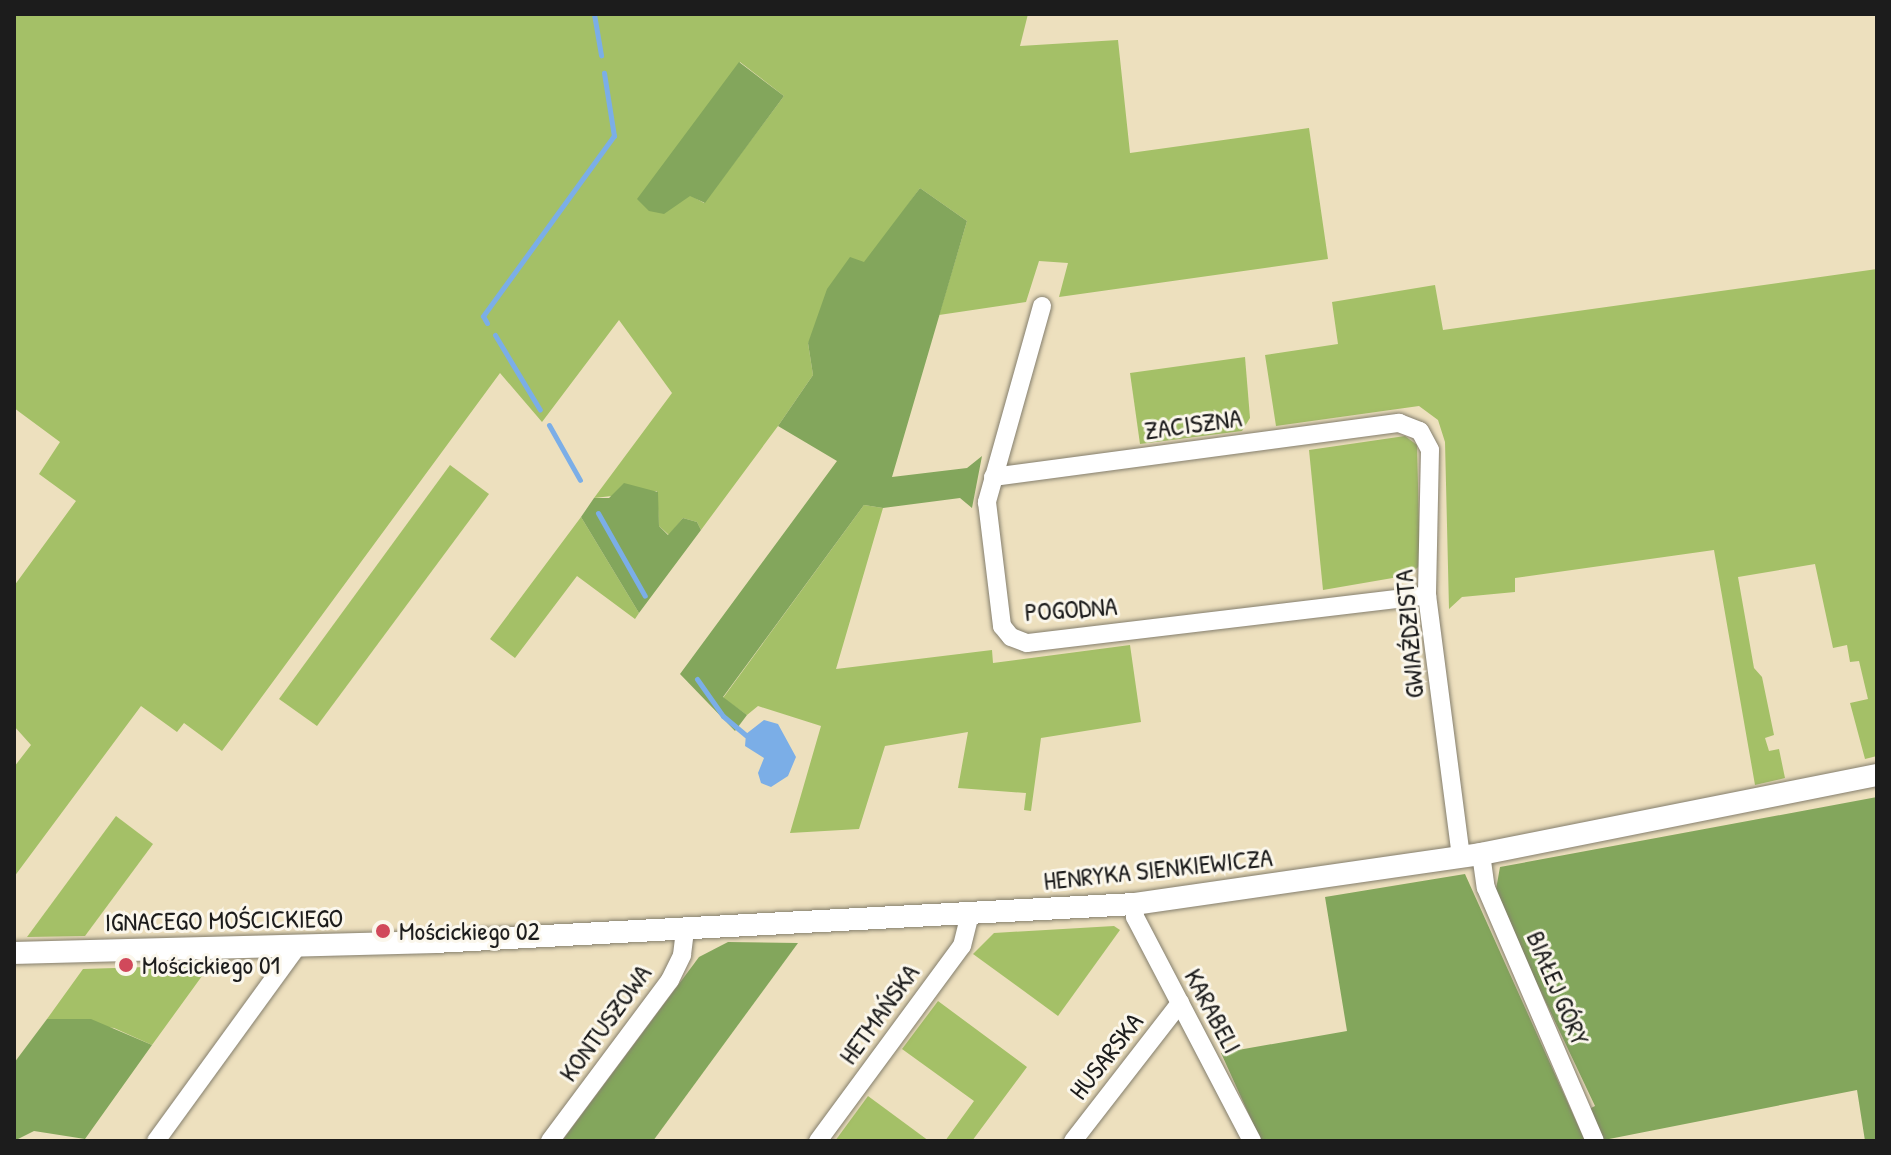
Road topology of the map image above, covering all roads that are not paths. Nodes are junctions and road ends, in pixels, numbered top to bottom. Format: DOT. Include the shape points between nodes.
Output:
graph roads {
  1 [pos="1042,306"];
  2 [pos="1399,423"];
  3 [pos="993,477"];
  4 [pos="1427,595"];
  5 [pos="1877,775"];
  6 [pos="1471,856"];
  7 [pos="1134,904"];
  8 [pos="970,913"];
  9 [pos="685,929"];
  10 [pos="435,942"];
  11 [pos="297,947"];
  12 [pos="14,953"];
  13 [pos="1180,1003"];
  14 [pos="156,1141"];
  15 [pos="550,1141"];
  16 [pos="818,1141"];
  17 [pos="1073,1141"];
  18 [pos="1252,1141"];
  19 [pos="1595,1141"];
  1 -- 3 [label="street, POGODNA"];
  2 -- 3 [label="street, ZACISZNA"];
  2 -- 4 [label="street, GWIAŹDZISTA" via="1420,431 1430,450"];
  3 -- 4 [label="street, POGODNA" via="986,524 1002,626 1020,642"];
  4 -- 6 [label="street, GWIAŹDZISTA"];
  5 -- 6 [label="street, HENRYKA SIENKIEWICZA"];
  6 -- 7 [label="street, HENRYKA SIENKIEWICZA"];
  6 -- 19 [label="street, BIAŁEJ GÓRY"];
  7 -- 8 [label="street, HENRYKA SIENKIEWICZA"];
  7 -- 13 [label="street, KARABELI" via="1135,917"];
  8 -- 9 [label="street, HENRYKA SIENKIEWICZA"];
  8 -- 16 [label="street, HETMAŃSKA" via="962,946"];
  9 -- 10 [label="street, HENRYKA SIENKIEWICZA"];
  9 -- 15 [label="street, KONTUSZOWA" via="682,955 670,980"];
  10 -- 11 [label="street, IGNACEGO MOŚCICKIEGO"];
  11 -- 12 [label="street, IGNACEGO MOŚCICKIEGO"];
  11 -- 14 [label="street"];
  13 -- 17 [label="street, HUSARSKA"];
  13 -- 18 [label="street, KARABELI"];
}
